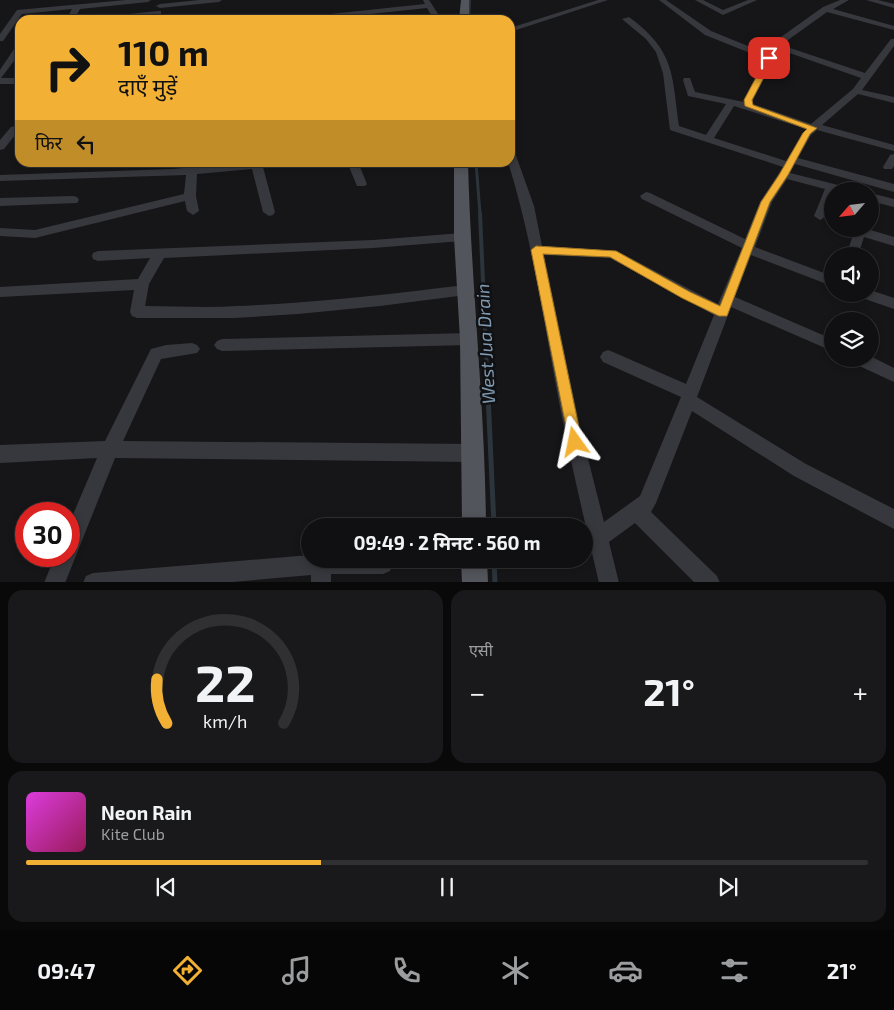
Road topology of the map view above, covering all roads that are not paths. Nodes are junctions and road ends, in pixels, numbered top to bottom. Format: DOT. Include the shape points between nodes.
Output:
graph roads {
  1 [pos="48,0"];
  2 [pos="148,0"];
  3 [pos="219,0"];
  4 [pos="465,0"];
  5 [pos="472,0"];
  6 [pos="605,0"];
  7 [pos="662,0"];
  8 [pos="698,0"];
  9 [pos="753,0"];
  10 [pos="846,0"];
  11 [pos="869,0"];
  12 [pos="19,1"];
  13 [pos="131,1"];
  14 [pos="90,3"];
  15 [pos="428,3"];
  16 [pos="894,6"];
  17 [pos="77,7"];
  18 [pos="826,9"];
  19 [pos="40,10"];
  20 [pos="160,10"];
  21 [pos="18,15"];
  22 [pos="73,15"];
  23 [pos="125,15"];
  24 [pos="332,15"];
  25 [pos="435,15"];
  26 [pos="464,15"];
  27 [pos="473,15"];
  28 [pos="6,17"];
  29 [pos="15,19"];
  30 [pos="626,19"];
  31 [pos="515,28"];
  32 [pos="894,28"];
  33 [pos="0,39"];
  34 [pos="894,41"];
  35 [pos="776,46"];
  36 [pos="15,51"];
  37 [pos="769,58"];
  38 [pos="0,76"];
  39 [pos="867,78"];
  40 [pos="687,80"];
  41 [pos="0,81"];
  42 [pos="15,81"];
  43 [pos="856,91"];
  44 [pos="894,100"];
  45 [pos="732,102"];
  46 [pos="749,106"];
  47 [pos="814,127"];
  48 [pos="15,129"];
  49 [pos="0,131"];
  50 [pos="15,131"];
  51 [pos="708,140"];
  52 [pos="0,147"];
  53 [pos="894,148"];
  54 [pos="894,157"];
  55 [pos="229,167"];
  56 [pos="257,167"];
  57 [pos="354,167"];
  58 [pos="461,167"];
  59 [pos="515,167"];
  60 [pos="788,167"];
  61 [pos="888,167"];
  62 [pos="192,171"];
  63 [pos="0,178"];
  64 [pos="851,182"];
  65 [pos="361,184"];
  66 [pos="824,185"];
  67 [pos="879,187"];
  68 [pos="894,188"];
  69 [pos="190,196"];
  70 [pos="646,196"];
  71 [pos="73,200"];
  72 [pos="879,200"];
  73 [pos="0,202"];
  74 [pos="894,204"];
  75 [pos="824,206"];
  76 [pos="193,211"];
  77 [pos="269,212"];
  78 [pos="820,216"];
  79 [pos="0,232"];
  80 [pos="462,237"];
  81 [pos="879,237"];
  82 [pos="894,242"];
  83 [pos="749,247"];
  84 [pos="536,250"];
  85 [pos="160,253"];
  86 [pos="98,256"];
  87 [pos="824,278"];
  88 [pos="142,284"];
  89 [pos="466,290"];
  90 [pos="0,292"];
  91 [pos="879,298"];
  92 [pos="894,304"];
  93 [pos="725,306"];
  94 [pos="469,339"];
  95 [pos="824,342"];
  96 [pos="222,345"];
  97 [pos="192,349"];
  98 [pos="608,357"];
  99 [pos="877,367"];
  100 [pos="894,375"];
  101 [pos="689,397"];
  102 [pos="110,449"];
  103 [pos="473,453"];
  104 [pos="1,456"];
  105 [pos="636,510"];
  106 [pos="474,518"];
  107 [pos="894,519"];
  108 [pos="80,521"];
  109 [pos="597,538"];
  110 [pos="60,567"];
  111 [pos="355,568"];
  112 [pos="474,568"];
  113 [pos="321,573"];
  114 [pos="178,579"];
  115 [pos="54,582"];
  116 [pos="93,582"];
  117 [pos="475,582"];
  118 [pos="609,582"];
  119 [pos="710,582"];
  1 -- 19 [label="street"];
  2 -- 13 [label="street"];
  3 -- 20 [label="street"];
  4 -- 26 [label="main road"];
  5 -- 27 [label="main road"];
  6 -- 31 [label="street"];
  7 -- 37 [label="street" via="708,33"];
  8 -- 9 [label="street" via="724,13"];
  10 -- 18 [label="street"];
  11 -- 16 [label="street"];
  12 -- 28 [label="street"];
  13 -- 14 [label="street"];
  14 -- 17 [label="street"];
  15 -- 24 [label="street"];
  15 -- 25 [label="street"];
  17 -- 19 [label="street"];
  17 -- 22 [label="street"];
  18 -- 32 [label="street"];
  18 -- 35 [label="street" via="785,36"];
  19 -- 21 [label="street"];
  20 -- 23 [label="street"];
  29 -- 33 [label="street"];
  30 -- 51 [label="street" via="647,34 657,47 665,69 674,128"];
  34 -- 39 [label="street"];
  35 -- 37 [label="street"];
  35 -- 39 [label="street"];
  36 -- 38 [label="street"];
  37 -- 46 [label="street" via="748,100"];
  39 -- 43 [label="street"];
  40 -- 45 [label="street" via="691,94"];
  41 -- 42 [label="street"];
  43 -- 44 [label="street"];
  43 -- 47 [label="street"];
  45 -- 46 [label="street"];
  45 -- 51 [label="street"];
  46 -- 47 [label="street"];
  47 -- 53 [label="street"];
  47 -- 60 [label="street" via="807,133"];
  48 -- 49 [label="street"];
  50 -- 52 [label="street"];
  51 -- 60 [label="street"];
  54 -- 61 [label="street"];
  55 -- 62 [label="street"];
  56 -- 77 [label="street"];
  57 -- 65 [label="street"];
  58 -- 80 [label="main road"];
  59 -- 84 [label="street" via="528,206"];
  60 -- 64 [label="street"];
  60 -- 66 [label="street"];
  60 -- 83 [label="street" via="766,202"];
  62 -- 63 [label="street"];
  62 -- 69 [label="street"];
  67 -- 68 [label="street"];
  69 -- 76 [label="street"];
  69 -- 79 [label="street" via="35,234"];
  70 -- 83 [label="street"];
  71 -- 73 [label="street"];
  72 -- 74 [label="street"];
  75 -- 78 [label="street"];
  80 -- 85 [label="street"];
  80 -- 89 [label="main road"];
  81 -- 82 [label="street"];
  83 -- 87 [label="street"];
  83 -- 93 [label="street"];
  84 -- 93 [label="street" via="612,254 686,295"];
  84 -- 109 [label="street"];
  85 -- 86 [label="street"];
  85 -- 88 [label="street"];
  88 -- 89 [label="street" via="137,312 298,308"];
  88 -- 90 [label="street"];
  89 -- 94 [label="main road"];
  91 -- 92 [label="street"];
  93 -- 95 [label="street"];
  93 -- 101 [label="street"];
  94 -- 96 [label="street"];
  94 -- 103 [label="main road"];
  97 -- 102 [label="street" via="156,354"];
  98 -- 101 [label="street"];
  99 -- 100 [label="street"];
  101 -- 105 [label="street" via="647,503"];
  101 -- 107 [label="street" via="800,470"];
  102 -- 103 [label="street"];
  102 -- 104 [label="street"];
  102 -- 108 [label="street"];
  103 -- 106 [label="main road"];
  105 -- 109 [label="street"];
  105 -- 119 [label="street"];
  109 -- 118 [label="street"];
  110 -- 115 [label="street"];
  111 -- 113 [label="street"];
  112 -- 117 [label="main road"];
  113 -- 114 [label="street"];
  114 -- 116 [label="street"];
}
